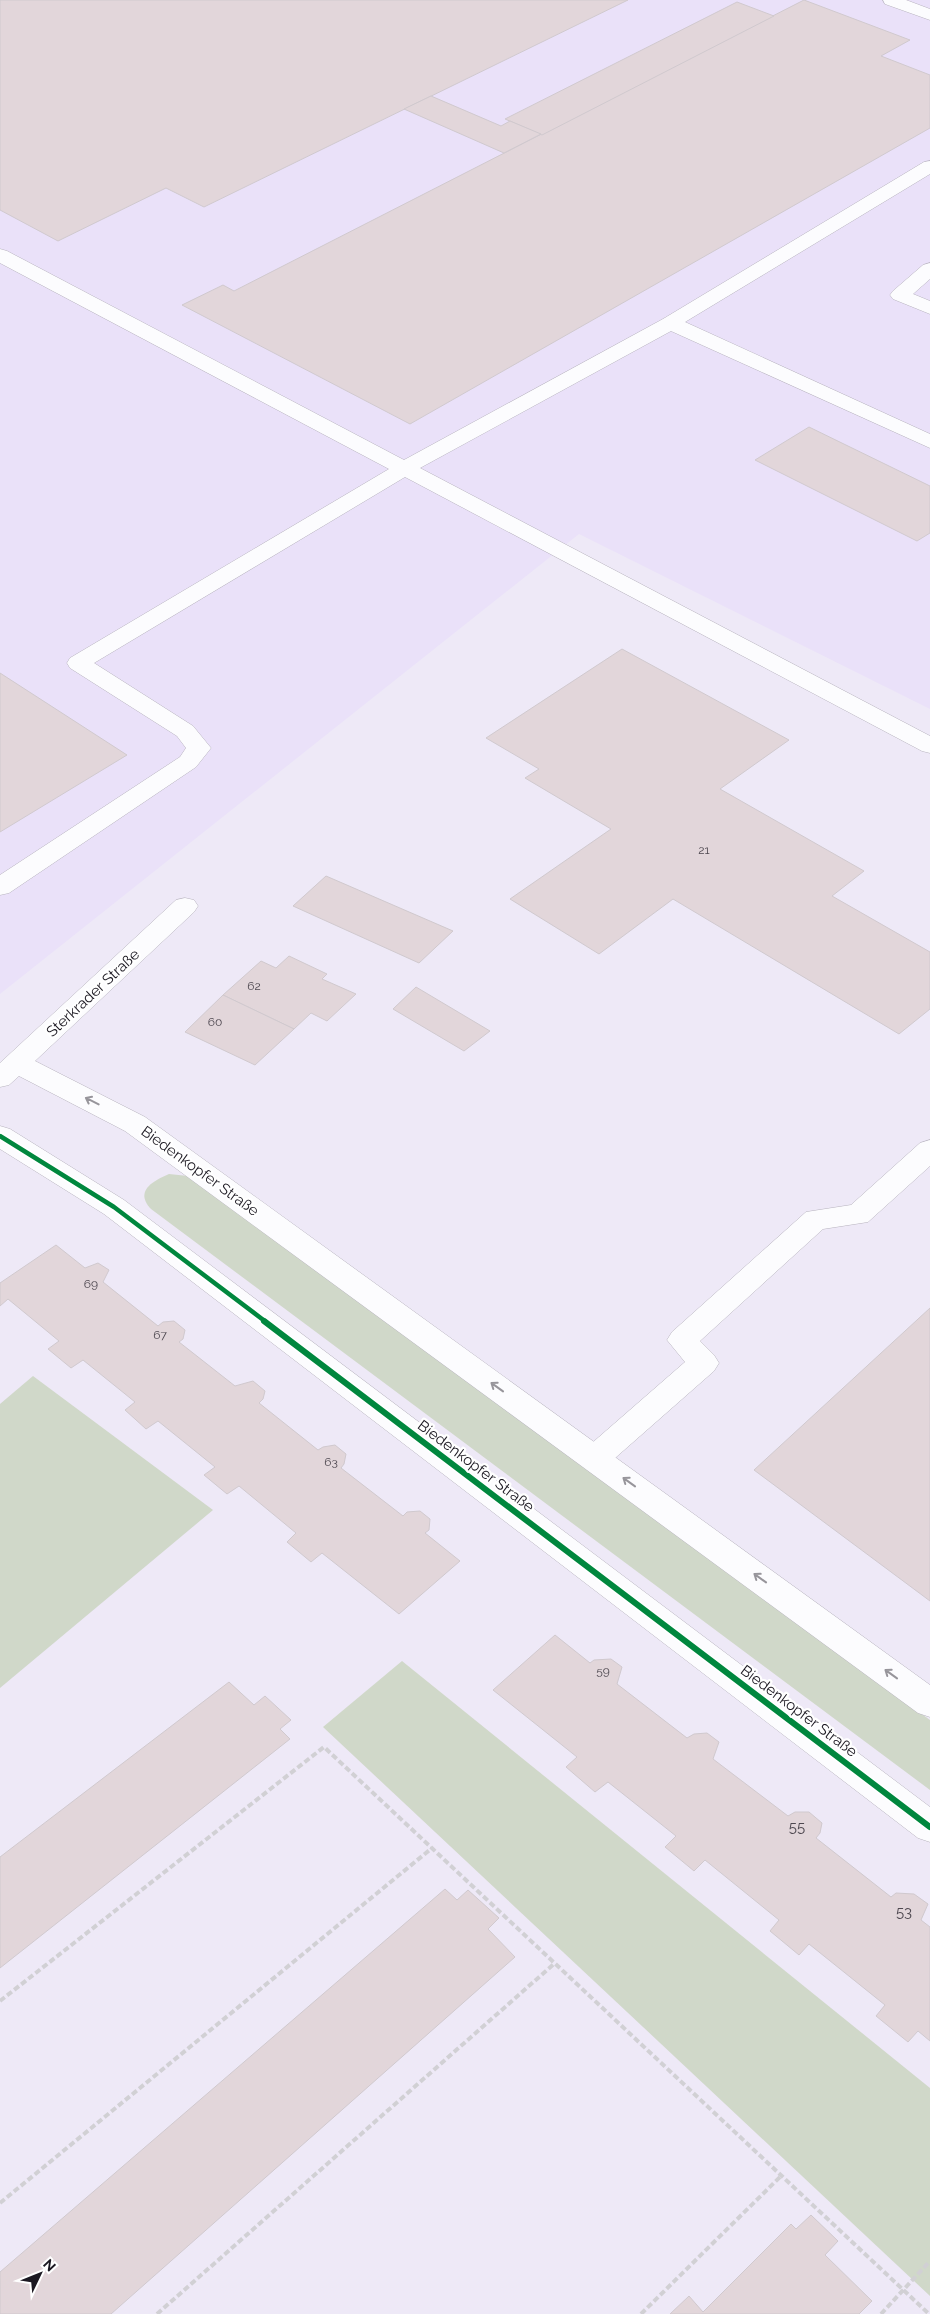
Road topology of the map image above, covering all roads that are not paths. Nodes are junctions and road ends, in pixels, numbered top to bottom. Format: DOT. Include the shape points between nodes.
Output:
graph roads {
  1 [pos="891,0"];
  2 [pos="930,14"];
  3 [pos="930,166"];
  4 [pos="0,255"];
  5 [pos="930,269"];
  6 [pos="930,308"];
  7 [pos="670,323"];
  8 [pos="930,442"];
  9 [pos="404,470"];
  10 [pos="930,746"];
  11 [pos="0,886"];
  12 [pos="185,906"];
  13 [pos="9,1071"];
  14 [pos="0,1136"];
  15 [pos="930,1150"];
  16 [pos="595,1458"];
  17 [pos="930,1703"];
  18 [pos="930,1827"];
  1 -- 2 [label="street"];
  3 -- 7 [label="street"];
  4 -- 9 [label="street"];
  5 -- 6 [label="street" via="900,295"];
  7 -- 8 [label="street"];
  7 -- 9 [label="street"];
  9 -- 10 [label="street"];
  9 -- 11 [label="street" via="78,663 185,731 200,748 188,762"];
  12 -- 13 [label="street, Sterkrader Straße"];
  16 -- 13 [label="street, Biedenkopfer Straße, one-way" via="135,1124"];
  14 -- 18 [label="street, Biedenkopfer Straße" via="114,1207"];
  15 -- 16 [label="street" via="858,1215 816,1219 682,1340 704,1363"];
  17 -- 16 [label="street, Biedenkopfer Straße, one-way"];
}
